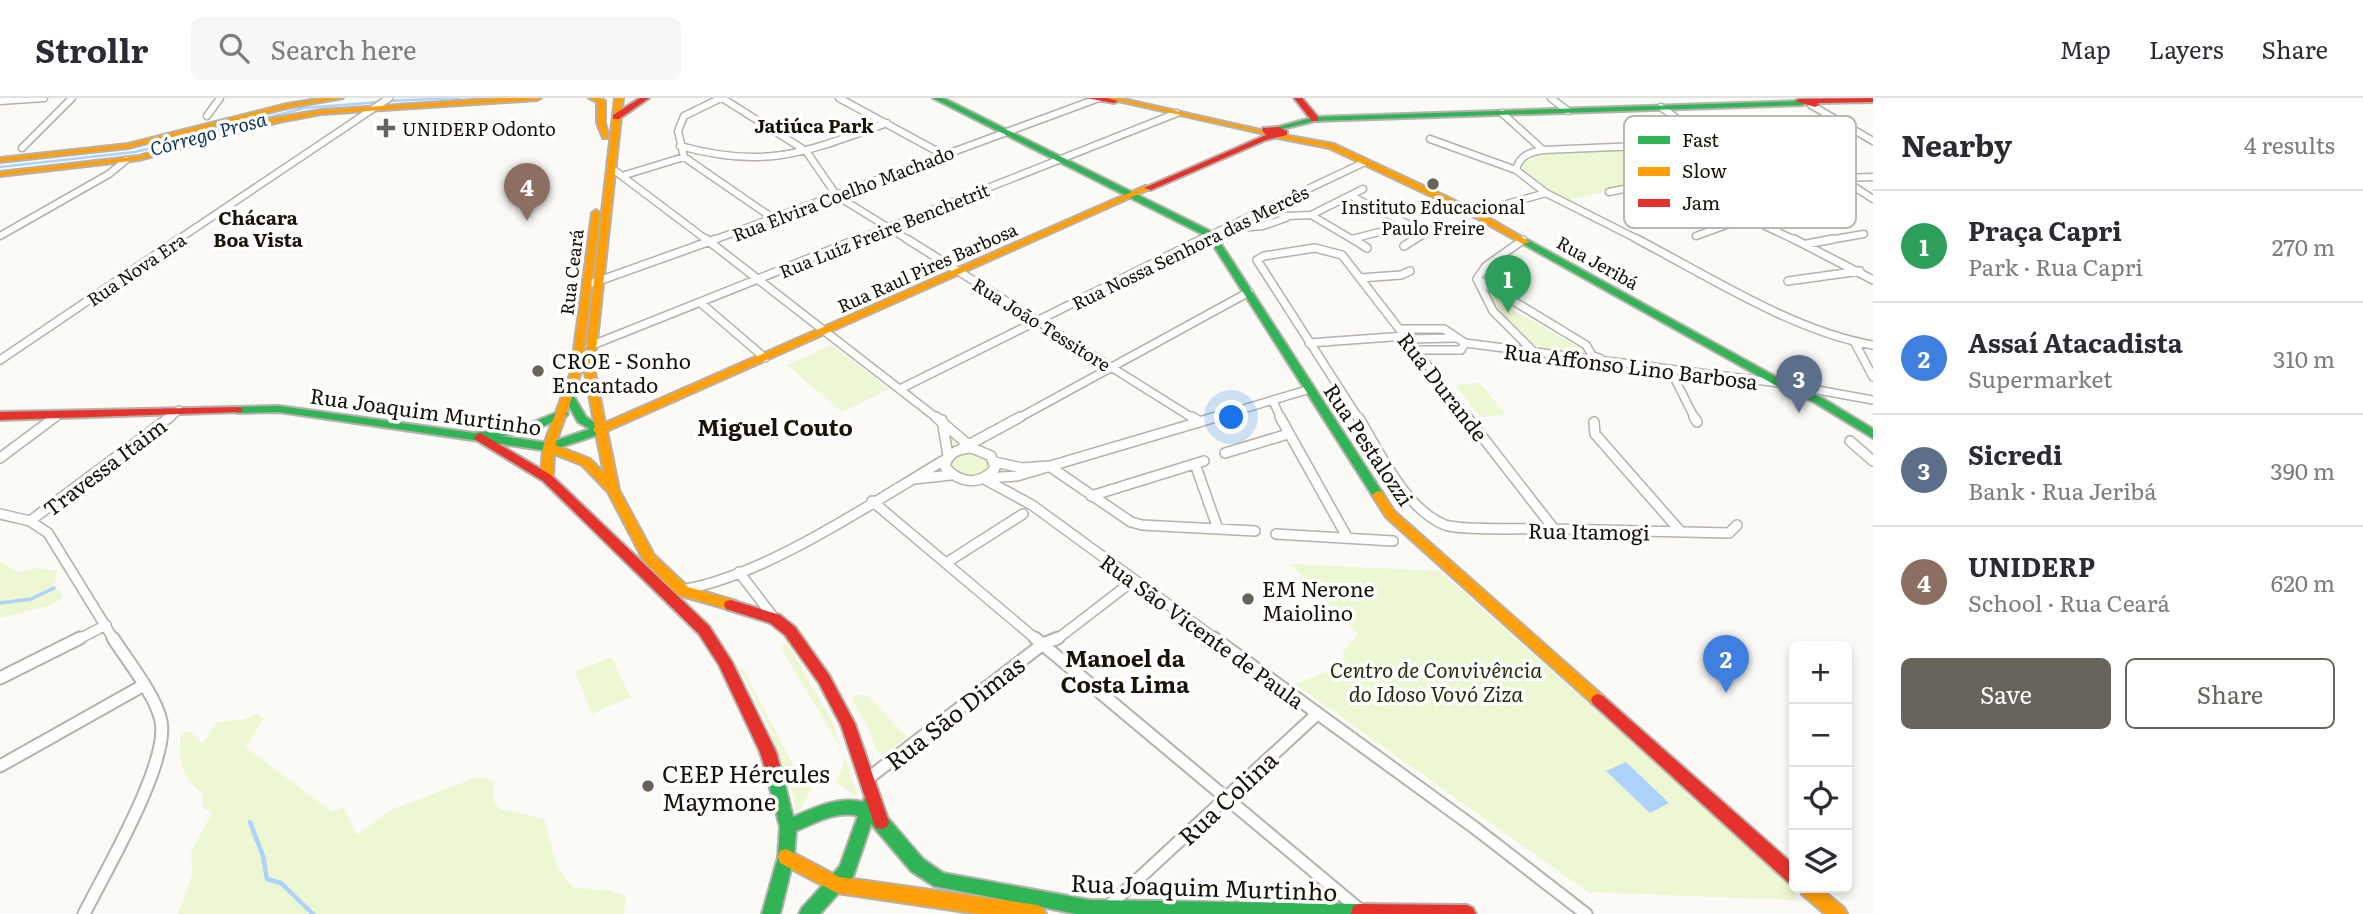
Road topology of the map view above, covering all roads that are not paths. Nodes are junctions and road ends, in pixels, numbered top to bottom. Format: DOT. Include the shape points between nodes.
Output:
graph roads {
  1 [pos="44,98"];
  2 [pos="72,98"];
  3 [pos="222,98"];
  4 [pos="339,98"];
  5 [pos="389,98"];
  6 [pos="537,98"];
  7 [pos="593,98"];
  8 [pos="611,98"];
  9 [pos="619,98"];
  10 [pos="645,98"];
  11 [pos="722,98"];
  12 [pos="839,98"];
  13 [pos="937,98"];
  14 [pos="1099,98"];
  15 [pos="1298,98"];
  16 [pos="1551,98"];
  17 [pos="1873,100"];
  18 [pos="0,101"];
  19 [pos="1806,102"];
  20 [pos="379,107"];
  21 [pos="1661,107"];
  22 [pos="1568,111"];
  23 [pos="1177,113"];
  24 [pos="1502,113"];
  25 [pos="207,116"];
  26 [pos="1674,116"];
  27 [pos="1830,116"];
  28 [pos="616,117"];
  29 [pos="1315,118"];
  30 [pos="887,123"];
  31 [pos="1276,131"];
  32 [pos="1856,131"];
  33 [pos="1006,133"];
  34 [pos="606,136"];
  35 [pos="1430,139"];
  36 [pos="1873,141"];
  37 [pos="680,146"];
  38 [pos="22,148"];
  39 [pos="1624,148"];
  40 [pos="1544,150"];
  41 [pos="806,151"];
  42 [pos="944,155"];
  43 [pos="684,157"];
  44 [pos="1061,159"];
  45 [pos="0,160"];
  46 [pos="125,160"];
  47 [pos="728,160"];
  48 [pos="1365,162"];
  49 [pos="610,167"];
  50 [pos="703,170"];
  51 [pos="1516,170"];
  52 [pos="0,174"];
  53 [pos="625,175"];
  54 [pos="1856,188"];
  55 [pos="1363,189"];
  56 [pos="1624,189"];
  57 [pos="1609,192"];
  58 [pos="1546,193"];
  59 [pos="1132,195"];
  60 [pos="837,196"];
  61 [pos="1351,196"];
  62 [pos="1873,200"];
  63 [pos="1272,207"];
  64 [pos="1474,213"];
  65 [pos="1311,215"];
  66 [pos="1286,216"];
  67 [pos="774,219"];
  68 [pos="1438,226"];
  69 [pos="889,228"];
  70 [pos="1718,228"];
  71 [pos="1769,228"];
  72 [pos="1217,232"];
  73 [pos="1379,232"];
  74 [pos="1426,233"];
  75 [pos="1864,234"];
  76 [pos="0,236"];
  77 [pos="1696,236"];
  78 [pos="1352,239"];
  79 [pos="1523,240"];
  80 [pos="711,242"];
  81 [pos="1805,244"];
  82 [pos="1404,246"];
  83 [pos="1367,248"];
  84 [pos="1410,271"];
  85 [pos="1860,271"];
  86 [pos="960,272"];
  87 [pos="1360,278"];
  88 [pos="1477,279"];
  89 [pos="761,280"];
  90 [pos="1873,280"];
  91 [pos="1788,281"];
  92 [pos="593,283"];
  93 [pos="1249,292"];
  94 [pos="702,303"];
  95 [pos="1038,321"];
  96 [pos="825,331"];
  97 [pos="1404,335"];
  98 [pos="1455,338"];
  99 [pos="1309,343"];
  100 [pos="1855,343"];
  101 [pos="1469,344"];
  102 [pos="1873,345"];
  103 [pos="590,346"];
  104 [pos="1416,350"];
  105 [pos="1536,354"];
  106 [pos="765,358"];
  107 [pos="0,360"];
  108 [pos="1611,363"];
  109 [pos="1113,368"];
  110 [pos="1671,371"];
  111 [pos="1873,377"];
  112 [pos="1779,383"];
  113 [pos="902,388"];
  114 [pos="1310,388"];
  115 [pos="569,397"];
  116 [pos="1873,400"];
  117 [pos="1273,401"];
  118 [pos="178,411"];
  119 [pos="562,414"];
  120 [pos="0,416"];
  121 [pos="55,417"];
  122 [pos="942,420"];
  123 [pos="1200,422"];
  124 [pos="1594,422"];
  125 [pos="1697,422"];
  126 [pos="599,429"];
  127 [pos="1288,434"];
  128 [pos="1873,434"];
  129 [pos="477,437"];
  130 [pos="1850,441"];
  131 [pos="549,447"];
  132 [pos="604,447"];
  133 [pos="970,448"];
  134 [pos="1225,453"];
  135 [pos="0,458"];
  136 [pos="947,458"];
  137 [pos="1205,461"];
  138 [pos="1873,461"];
  139 [pos="995,462"];
  140 [pos="1195,464"];
  141 [pos="1049,466"];
  142 [pos="951,475"];
  143 [pos="547,478"];
  144 [pos="985,478"];
  145 [pos="909,480"];
  146 [pos="613,491"];
  147 [pos="1091,496"];
  148 [pos="872,501"];
  149 [pos="0,514"];
  150 [pos="1023,514"];
  151 [pos="30,521"];
  152 [pos="1737,525"];
  153 [pos="1218,529"];
  154 [pos="1554,529"];
  155 [pos="1255,531"];
  156 [pos="1681,532"];
  157 [pos="1276,534"];
  158 [pos="1347,537"];
  159 [pos="1393,541"];
  160 [pos="946,563"];
  161 [pos="739,572"];
  162 [pos="1134,580"];
  163 [pos="677,587"];
  164 [pos="775,619"];
  165 [pos="106,625"];
  166 [pos="1043,644"];
  167 [pos="0,678"];
  168 [pos="144,685"];
  169 [pos="1317,714"];
  170 [pos="0,765"];
  171 [pos="866,780"];
  172 [pos="1226,798"];
  173 [pos="870,805"];
  174 [pos="788,827"];
  175 [pos="786,857"];
  176 [pos="1789,872"];
  177 [pos="837,885"];
  178 [pos="1814,893"];
  179 [pos="1107,908"];
  180 [pos="1363,912"];
  181 [pos="84,914"];
  182 [pos="771,914"];
  183 [pos="808,914"];
  184 [pos="1037,914"];
  185 [pos="1467,914"];
  186 [pos="1586,914"];
  187 [pos="1838,914"];
  1 -- 18 [label="street"];
  2 -- 38 [label="street"];
  3 -- 25 [label="street"];
  4 -- 45 [label="main road" via="287,106 125,147"];
  5 -- 20 [label="street, Rua Nova Era"];
  6 -- 20 [label="main road"];
  7 -- 34 [label="main road" via="601,101"];
  8 -- 34 [label="main road, Rua Ceará"];
  9 -- 28 [label="main road, Rua Ceará"];
  10 -- 28 [label="main road"];
  11 -- 37 [label="street" via="684,116 677,132"];
  11 -- 41 [label="street, Rua João Tessitore"];
  12 -- 30 [label="street"];
  13 -- 33 [label="main road, Rua Pestalozzi"];
  14 -- 23 [label="main road, Rua Jeribá"];
  14 -- 33 [label="street, Rua Elvira Coelho Machado"];
  15 -- 29 [label="main road"];
  16 -- 22 [label="street"];
  17 -- 19 [label="main road, Rua Raul Pires Barbosa"];
  19 -- 21 [label="main road, Rua Raul Pires Barbosa"];
  19 -- 27 [label="street"];
  20 -- 46 [label="main road" via="296,116"];
  20 -- 107 [label="street, Rua Nova Era"];
  21 -- 22 [label="main road, Rua Raul Pires Barbosa"];
  21 -- 26 [label="street"];
  22 -- 24 [label="main road, Rua Raul Pires Barbosa"];
  23 -- 31 [label="main road, Rua Jeribá"];
  23 -- 44 [label="street, Rua Luíz Freire Benchetrit"];
  24 -- 29 [label="main road, Rua Raul Pires Barbosa"];
  24 -- 40 [label="street"];
  28 -- 49 [label="main road, Rua Ceará"];
  29 -- 31 [label="main road, Rua Raul Pires Barbosa"];
  30 -- 41 [label="street"];
  30 -- 42 [label="street"];
  31 -- 48 [label="main road, Rua Jeribá" via="1331,146"];
  31 -- 59 [label="main road, Rua Raul Pires Barbosa"];
  32 -- 36 [label="street"];
  33 -- 42 [label="street, Rua Elvira Coelho Machado"];
  33 -- 44 [label="main road, Rua Pestalozzi"];
  34 -- 92 [label="main road, Rua Ceará"];
  35 -- 51 [label="street"];
  37 -- 43 [label="street"];
  37 -- 47 [label="street"];
  39 -- 40 [label="street"];
  40 -- 51 [label="street" via="1526,155"];
  41 -- 47 [label="street" via="777,160"];
  41 -- 60 [label="street, Rua João Tessitore"];
  42 -- 60 [label="street, Rua Elvira Coelho Machado"];
  43 -- 50 [label="street"];
  43 -- 53 [label="street"];
  44 -- 59 [label="main road, Rua Pestalozzi"];
  44 -- 69 [label="street, Rua Luíz Freire Benchetrit"];
  46 -- 52 [label="main road"];
  46 -- 76 [label="street" via="109,174"];
  47 -- 50 [label="street"];
  48 -- 63 [label="street, Rua Nossa Senhora das Mercês"];
  48 -- 64 [label="main road, Rua Jeribá"];
  49 -- 53 [label="street"];
  49 -- 92 [label="main road, Rua Ceará"];
  50 -- 67 [label="street"];
  51 -- 58 [label="street"];
  53 -- 80 [label="street"];
  54 -- 62 [label="street"];
  55 -- 61 [label="street"];
  56 -- 57 [label="street"];
  58 -- 64 [label="street"];
  58 -- 100 [label="street" via="1803,324"];
  59 -- 72 [label="main road, Rua Pestalozzi"];
  59 -- 86 [label="main road, Rua Raul Pires Barbosa"];
  60 -- 67 [label="street, Rua Elvira Coelho Machado"];
  60 -- 69 [label="street, Rua João Tessitore"];
  61 -- 65 [label="street"];
  61 -- 74 [label="street"];
  63 -- 66 [label="street"];
  63 -- 72 [label="street, Rua Nossa Senhora das Mercês"];
  64 -- 79 [label="main road, Rua Jeribá"];
  65 -- 66 [label="street"];
  65 -- 78 [label="street"];
  66 -- 72 [label="street" via="1263,226"];
  67 -- 80 [label="street, Rua Elvira Coelho Machado"];
  68 -- 74 [label="street"];
  69 -- 86 [label="street, Rua João Tessitore"];
  69 -- 89 [label="street, Rua Luíz Freire Benchetrit"];
  70 -- 77 [label="street"];
  71 -- 81 [label="street"];
  72 -- 93 [label="main road, Rua Pestalozzi"];
  72 -- 95 [label="street, Rua Nossa Senhora das Mercês"];
  73 -- 78 [label="street"];
  74 -- 82 [label="street"];
  75 -- 81 [label="street"];
  78 -- 83 [label="street"];
  79 -- 88 [label="street" via="1486,266"];
  79 -- 112 [label="main road, Rua Jeribá"];
  80 -- 89 [label="street"];
  80 -- 92 [label="street, Rua Elvira Coelho Machado"];
  81 -- 85 [label="street"];
  84 -- 87 [label="street"];
  85 -- 90 [label="street"];
  85 -- 91 [label="street"];
  86 -- 95 [label="street, Rua João Tessitore"];
  86 -- 96 [label="main road, Rua Raul Pires Barbosa"];
  87 -- 97 [label="street, Rua Durande"];
  87 -- 99 [label="street, Rua Durande" via="1342,255 1329,250 1315,248 1260,258 1258,264"];
  88 -- 105 [label="street" via="1493,311"];
  88 -- 108 [label="street"];
  89 -- 94 [label="street, Rua Luíz Freire Benchetrit"];
  89 -- 96 [label="street"];
  92 -- 103 [label="main road, Rua Ceará"];
  92 -- 115 [label="main road, Rua Ceará"];
  93 -- 109 [label="street"];
  93 -- 114 [label="main road, Rua Pestalozzi"];
  94 -- 103 [label="street, Rua Luíz Freire Benchetrit"];
  94 -- 106 [label="street"];
  95 -- 109 [label="street, Rua João Tessitore"];
  95 -- 113 [label="street, Rua Nossa Senhora das Mercês"];
  96 -- 106 [label="main road, Rua Raul Pires Barbosa"];
  96 -- 113 [label="street"];
  97 -- 98 [label="street"];
  97 -- 98 [label="street" via="1444,329"];
  97 -- 99 [label="street"];
  97 -- 104 [label="street, Rua Durande"];
  98 -- 101 [label="street"];
  99 -- 154 [label="street, Rua Itamogi" via="1407,493 1438,523"];
  100 -- 102 [label="street"];
  100 -- 111 [label="street"];
  101 -- 104 [label="street" via="1461,350"];
  101 -- 105 [label="street, Rua Affonso Lino Barbosa"];
  103 -- 126 [label="main road, Rua Ceará"];
  104 -- 154 [label="street, Rua Durande"];
  105 -- 108 [label="street, Rua Affonso Lino Barbosa"];
  106 -- 126 [label="main road, Rua Raul Pires Barbosa"];
  108 -- 110 [label="street, Rua Affonso Lino Barbosa"];
  109 -- 123 [label="street, Rua João Tessitore"];
  109 -- 133 [label="street"];
  110 -- 112 [label="street, Rua Affonso Lino Barbosa"];
  110 -- 125 [label="street"];
  112 -- 116 [label="street, Rua Affonso Lino Barbosa"];
  112 -- 128 [label="main road, Rua Jeribá" via="1818,400"];
  113 -- 122 [label="street"];
  114 -- 117 [label="street"];
  114 -- 176 [label="main road, Rua Pestalozzi" via="1390,514"];
  115 -- 119 [label="main road, Rua Ceará"];
  115 -- 126 [label="main road" via="582,419"];
  117 -- 123 [label="street"];
  117 -- 127 [label="street"];
  118 -- 121 [label="main road, Rua Joaquim Murtinho"];
  118 -- 129 [label="main road, Rua Joaquim Murtinho" via="279,409"];
  118 -- 151 [label="street, Travessa Itaim"];
  119 -- 129 [label="main road" via="523,430"];
  119 -- 131 [label="main road, Rua Ceará"];
  120 -- 121 [label="main road, Rua Joaquim Murtinho"];
  121 -- 135 [label="street"];
  122 -- 133 [label="street"];
  122 -- 136 [label="street"];
  123 -- 141 [label="street"];
  124 -- 156 [label="street" via="1595,434"];
  126 -- 131 [label="main road, Rua Raul Pires Barbosa"];
  126 -- 132 [label="main road, Rua Ceará"];
  127 -- 134 [label="street"];
  127 -- 158 [label="street"];
  129 -- 131 [label="main road, Rua Joaquim Murtinho"];
  129 -- 143 [label="main road"];
  130 -- 138 [label="street"];
  131 -- 143 [label="main road, Rua Joaquim Murtinho"];
  131 -- 146 [label="main road" via="586,462"];
  132 -- 146 [label="main road, Rua Joaquim Murtinho"];
  133 -- 136 [label="street"];
  133 -- 139 [label="street"];
  136 -- 142 [label="street" via="945,467"];
  136 -- 145 [label="street"];
  137 -- 140 [label="street"];
  139 -- 141 [label="street" via="1022,468"];
  139 -- 144 [label="street"];
  140 -- 147 [label="street"];
  140 -- 153 [label="street"];
  141 -- 144 [label="street"];
  141 -- 147 [label="street"];
  142 -- 144 [label="street" via="964,481"];
  142 -- 145 [label="street"];
  143 -- 174 [label="main road" via="704,630 725,662 768,752"];
  144 -- 162 [label="street, Rua São Vicente de Paula" via="1032,505"];
  145 -- 148 [label="street"];
  146 -- 163 [label="main road, Rua Joaquim Murtinho" via="638,542"];
  147 -- 153 [label="street" via="1142,525"];
  148 -- 160 [label="street"];
  148 -- 161 [label="street"];
  149 -- 151 [label="street"];
  150 -- 160 [label="street"];
  151 -- 165 [label="street" via="48,533"];
  152 -- 156 [label="street, Rua Itamogi" via="1729,533"];
  153 -- 155 [label="street"];
  154 -- 156 [label="street, Rua Itamogi"];
  157 -- 158 [label="street"];
  158 -- 159 [label="street"];
  160 -- 166 [label="street"];
  161 -- 163 [label="street" via="703,588"];
  161 -- 164 [label="street"];
  162 -- 166 [label="street, Rua São Dimas" via="1054,641"];
  162 -- 169 [label="street, Rua São Vicente de Paula"];
  163 -- 164 [label="main road, Rua Joaquim Murtinho"];
  164 -- 171 [label="main road, Rua Joaquim Murtinho" via="790,631 824,679 848,724"];
  165 -- 167 [label="street"];
  165 -- 168 [label="street"];
  166 -- 171 [label="street, Rua São Dimas"];
  166 -- 172 [label="street"];
  168 -- 170 [label="street"];
  168 -- 181 [label="street" via="162,723 160,753"];
  169 -- 172 [label="street, Rua Colina"];
  169 -- 186 [label="street, Rua São Vicente de Paula"];
  171 -- 173 [label="main road, Rua Joaquim Murtinho"];
  172 -- 179 [label="street, Rua Colina"];
  172 -- 180 [label="street"];
  173 -- 174 [label="main road" via="828,810"];
  173 -- 177 [label="main road" via="858,848"];
  173 -- 179 [label="main road, Rua Joaquim Murtinho" via="917,865 940,880"];
  174 -- 175 [label="main road"];
  175 -- 177 [label="main road"];
  175 -- 182 [label="main road"];
  177 -- 183 [label="main road"];
  177 -- 184 [label="main road"];
  178 -- 187 [label="main road"];
  179 -- 180 [label="main road, Rua Joaquim Murtinho"];
  180 -- 185 [label="main road, Rua Joaquim Murtinho"];
}
